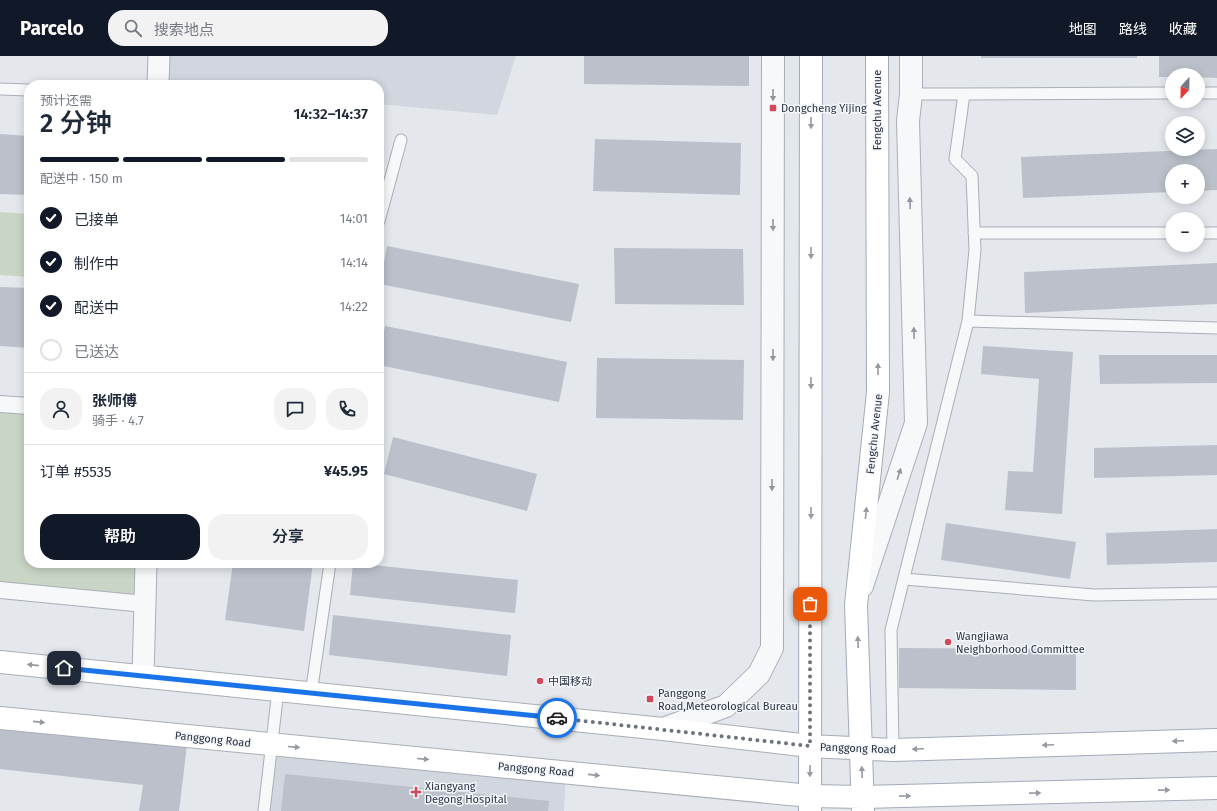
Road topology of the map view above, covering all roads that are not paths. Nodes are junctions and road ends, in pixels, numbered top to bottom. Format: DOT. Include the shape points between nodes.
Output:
graph roads {
  1 [pos="159,56"];
  2 [pos="773,56"];
  3 [pos="811,56"];
  4 [pos="877,56"];
  5 [pos="911,58"];
  6 [pos="158,80"];
  7 [pos="0,88"];
  8 [pos="24,90"];
  9 [pos="1165,93"];
  10 [pos="1205,93"];
  11 [pos="1217,93"];
  12 [pos="911,94"];
  13 [pos="964,94"];
  14 [pos="401,140"];
  15 [pos="384,203"];
  16 [pos="974,233"];
  17 [pos="1165,233"];
  18 [pos="1205,233"];
  19 [pos="1217,233"];
  20 [pos="968,321"];
  21 [pos="1217,328"];
  22 [pos="0,404"];
  23 [pos="24,406"];
  24 [pos="146,568"];
  25 [pos="329,568"];
  26 [pos="904,579"];
  27 [pos="0,590"];
  28 [pos="1217,593"];
  29 [pos="145,604"];
  30 [pos="856,605"];
  31 [pos="0,662"];
  32 [pos="143,676"];
  33 [pos="278,690"];
  34 [pos="311,694"];
  35 [pos="0,718"];
  36 [pos="662,729"];
  37 [pos="1217,740"];
  38 [pos="272,744"];
  39 [pos="810,746"];
  40 [pos="862,749"];
  41 [pos="893,750"];
  42 [pos="1217,788"];
  43 [pos="810,804"];
  44 [pos="863,804"];
  45 [pos="264,811"];
  1 -- 6 [label="street"];
  2 -- 36 [label="street, one-way" via="772,648 759,674 726,706"];
  3 -- 39 [label="main road, one-way"];
  30 -- 4 [label="main road, Fengchu Avenue, one-way" via="878,392"];
  5 -- 12 [label="street"];
  7 -- 8 [label="lane"];
  9 -- 13 [label="lane"];
  10 -- 11 [label="lane"];
  12 -- 13 [label="lane"];
  30 -- 12 [label="street, one-way" via="916,423 908,121"];
  13 -- 16 [label="lane" via="955,160 972,176"];
  14 -- 15 [label="lane"];
  16 -- 17 [label="lane"];
  16 -- 20 [label="lane" via="975,250"];
  18 -- 19 [label="lane"];
  20 -- 21 [label="lane"];
  20 -- 26 [label="lane"];
  22 -- 23 [label="street"];
  24 -- 29 [label="street"];
  25 -- 34 [label="lane"];
  26 -- 28 [label="lane" via="1094,595"];
  26 -- 41 [label="lane" via="891,630"];
  27 -- 29 [label="street"];
  29 -- 32 [label="street"];
  40 -- 30 [label="main road, Fengchu Avenue, one-way"];
  32 -- 31 [label="main road, Panggong Road, one-way"];
  32 -- 33 [label="main road, Panggong Road"];
  33 -- 34 [label="main road, Panggong Road"];
  33 -- 38 [label="lane"];
  34 -- 36 [label="main road, Panggong Road"];
  35 -- 38 [label="main road, Panggong Road, one-way"];
  36 -- 39 [label="main road, Panggong Road"];
  37 -- 41 [label="main road, Panggong Road, one-way"];
  38 -- 43 [label="main road, Panggong Road, one-way"];
  38 -- 45 [label="lane"];
  39 -- 40 [label="main road, Panggong Road"];
  39 -- 43 [label="main road, one-way"];
  40 -- 41 [label="main road, Panggong Road"];
  44 -- 40 [label="main road, Fengchu Avenue, one-way"];
  44 -- 42 [label="main road, Panggong Road, one-way"];
  43 -- 44 [label="main road, Panggong Road"];
}
